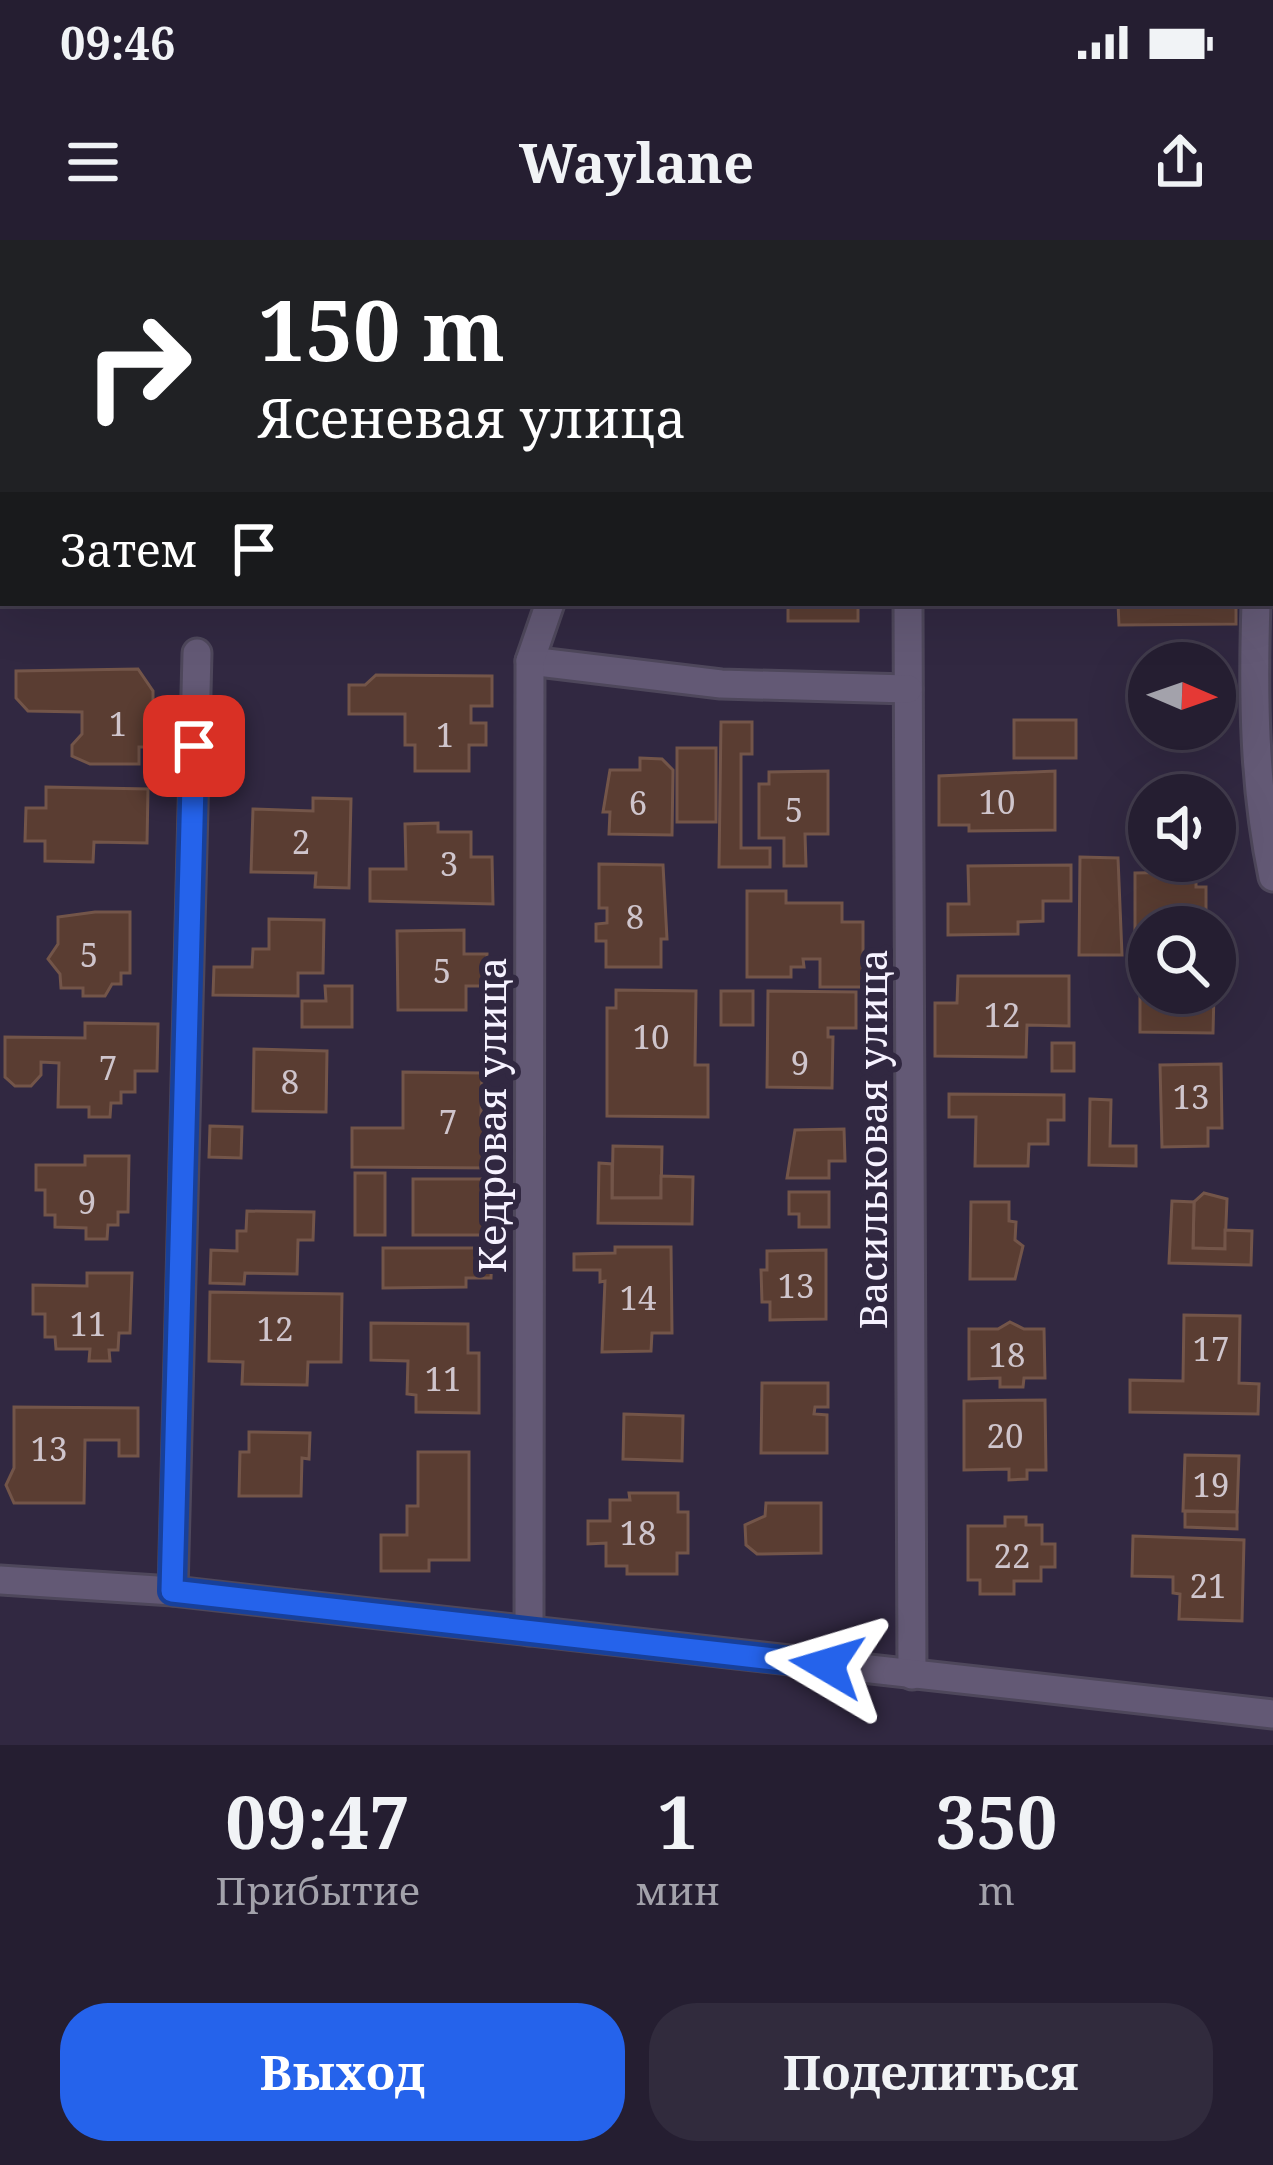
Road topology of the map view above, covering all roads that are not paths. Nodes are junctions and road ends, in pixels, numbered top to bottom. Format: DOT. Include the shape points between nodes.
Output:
graph roads {
  1 [pos="549,606"];
  2 [pos="908,606"];
  3 [pos="1256,606"];
  4 [pos="197,653"];
  5 [pos="530,661"];
  6 [pos="908,689"];
  7 [pos="1263,690"];
  8 [pos="1273,877"];
  9 [pos="0,1580"];
  10 [pos="172,1591"];
  11 [pos="529,1631"];
  12 [pos="912,1676"];
  13 [pos="1273,1714"];
  1 -- 5 [label="street, Кедровая улица"];
  2 -- 6 [label="street, Васильковая улица"];
  3 -- 7 [label="street"];
  4 -- 10 [label="street"];
  5 -- 6 [label="street" via="721,684"];
  5 -- 11 [label="street, Кедровая улица"];
  6 -- 12 [label="street, Васильковая улица"];
  7 -- 8 [label="street" via="1260,816"];
  9 -- 10 [label="street"];
  10 -- 11 [label="street"];
  11 -- 12 [label="street"];
  12 -- 13 [label="street"];
}
